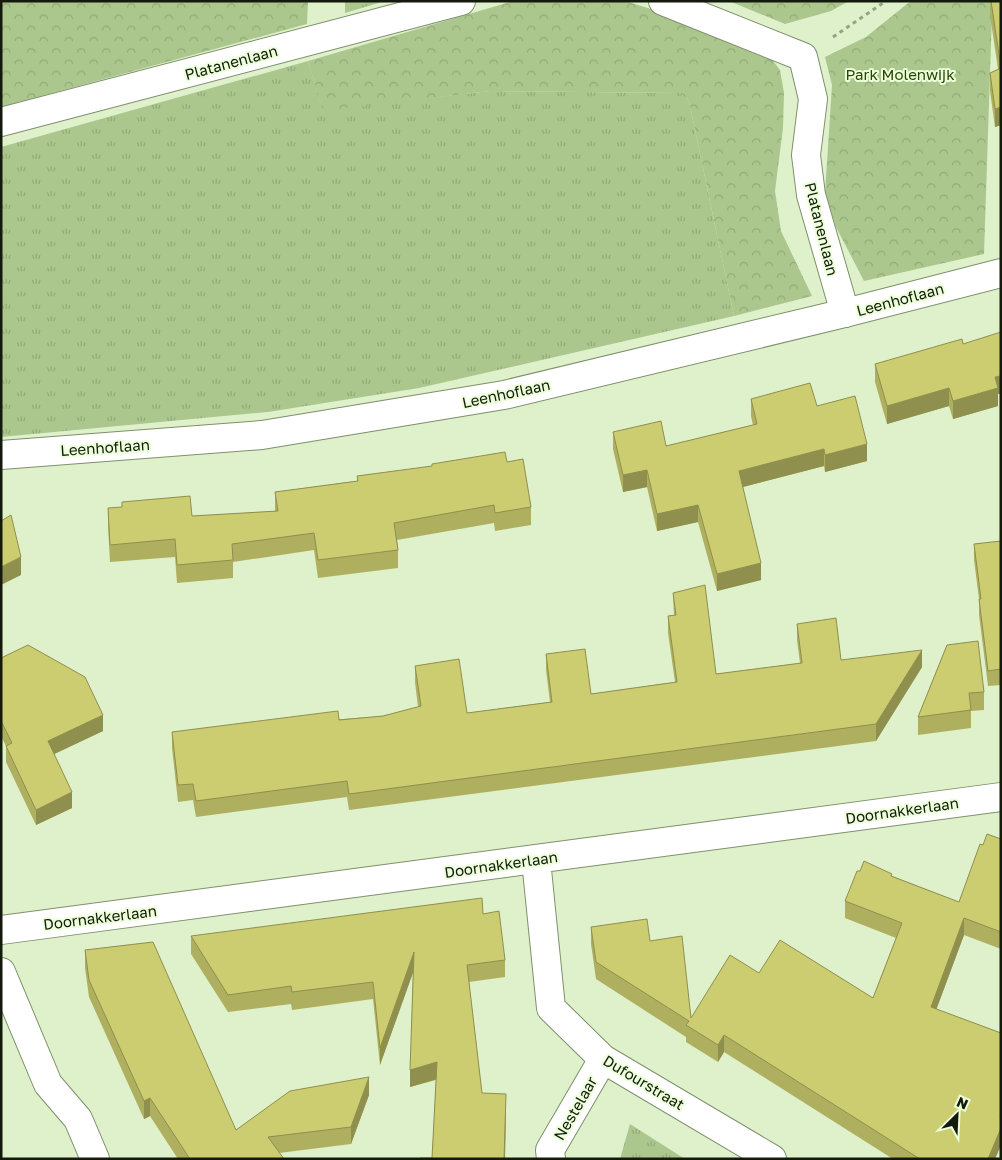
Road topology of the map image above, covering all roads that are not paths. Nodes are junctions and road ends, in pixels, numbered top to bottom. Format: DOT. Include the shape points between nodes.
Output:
graph roads {
  1 [pos="461,1"];
  2 [pos="662,1"];
  3 [pos="1,122"];
  4 [pos="1001,273"];
  5 [pos="845,313"];
  6 [pos="1,455"];
  7 [pos="1001,797"];
  8 [pos="536,860"];
  9 [pos="1,930"];
  10 [pos="1,972"];
  11 [pos="603,1059"];
  12 [pos="95,1159"];
  13 [pos="551,1159"];
  14 [pos="772,1159"];
  1 -- 3 [label="street, Platanenlaan"];
  2 -- 5 [label="street, Platanenlaan" via="803,57 814,99 806,155 811,195"];
  4 -- 5 [label="street, Leenhoflaan"];
  5 -- 6 [label="street, Leenhoflaan" via="504,395 262,435"];
  7 -- 8 [label="street, Doornakkerlaan"];
  8 -- 9 [label="street, Doornakkerlaan"];
  8 -- 11 [label="street, Dufourstraat" via="551,1008"];
  10 -- 12 [label="street" via="48,1084 78,1119"];
  11 -- 13 [label="street, Nestelaar" via="550,1150"];
  11 -- 14 [label="street, Dufourstraat"];
}
